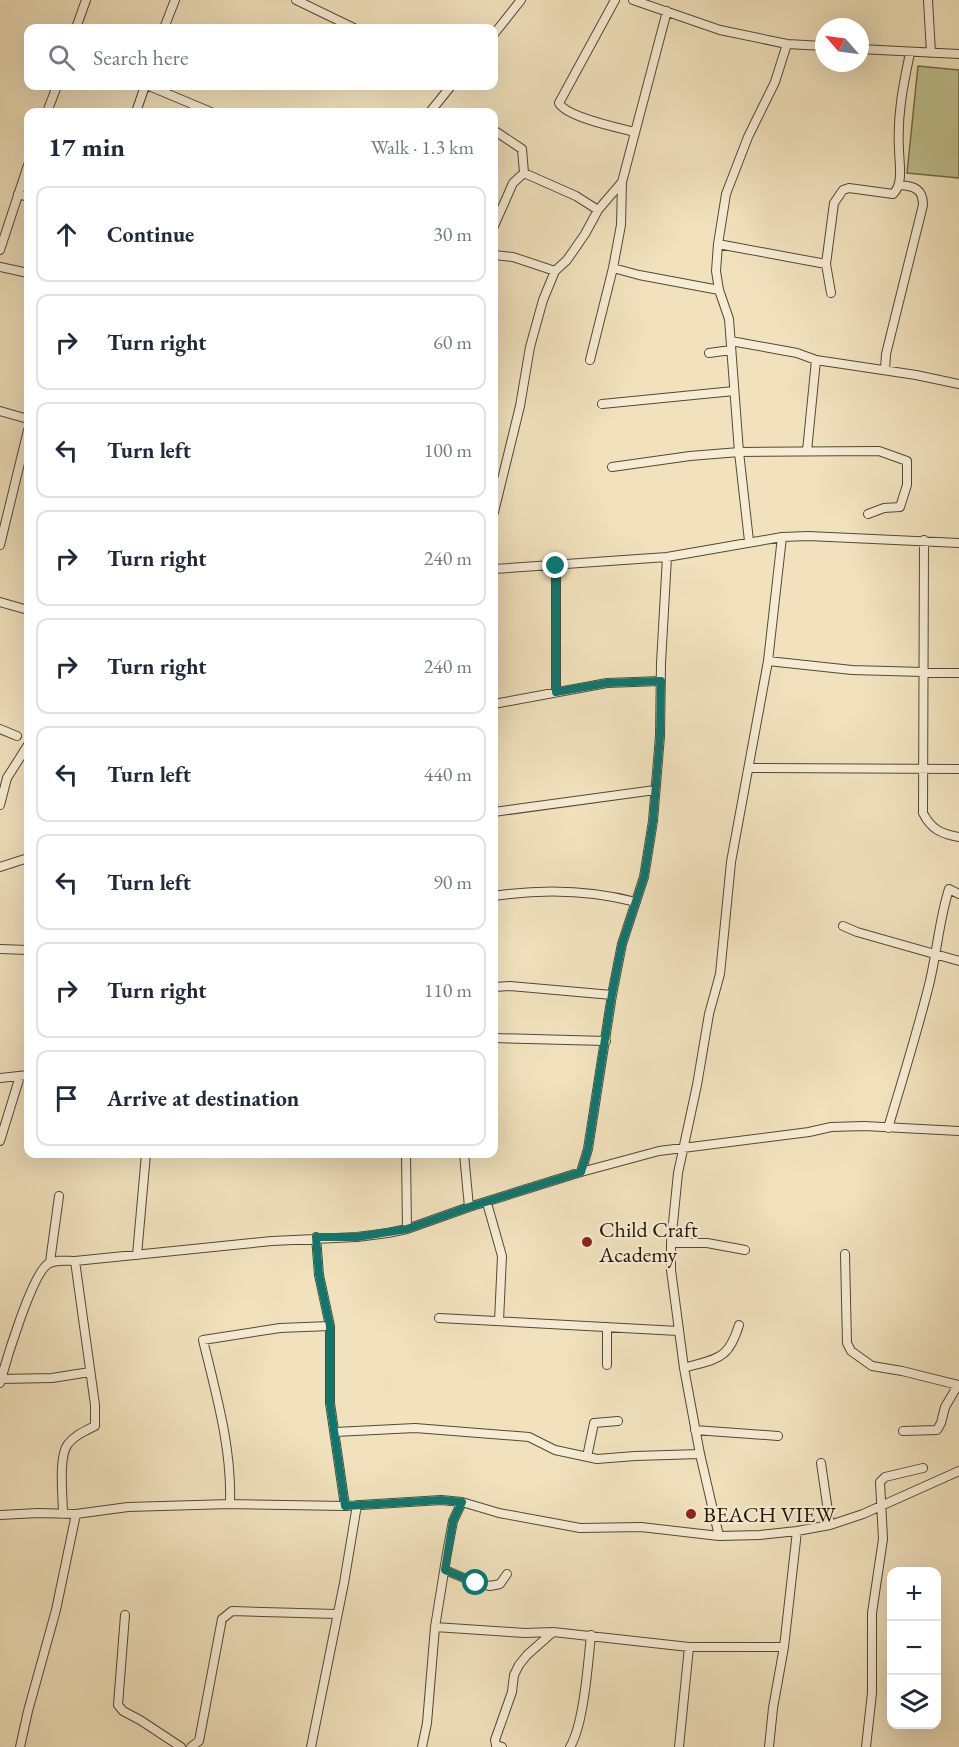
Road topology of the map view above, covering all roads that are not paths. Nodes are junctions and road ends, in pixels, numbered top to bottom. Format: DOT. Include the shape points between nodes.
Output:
graph roads {
  1 [pos="86,0"];
  2 [pos="175,0"];
  3 [pos="296,0"];
  4 [pos="521,0"];
  5 [pos="615,0"];
  6 [pos="633,0"];
  7 [pos="928,0"];
  8 [pos="667,11"];
  9 [pos="77,24"];
  10 [pos="166,24"];
  11 [pos="346,24"];
  12 [pos="498,29"];
  13 [pos="788,44"];
  14 [pos="815,46"];
  15 [pos="869,50"];
  16 [pos="910,53"];
  17 [pos="931,53"];
  18 [pos="959,54"];
  19 [pos="55,90"];
  20 [pos="145,90"];
  21 [pos="157,90"];
  22 [pos="448,90"];
  23 [pos="49,108"];
  24 [pos="138,108"];
  25 [pos="201,108"];
  26 [pos="433,108"];
  27 [pos="498,132"];
  28 [pos="635,132"];
  29 [pos="524,173"];
  30 [pos="24,177"];
  31 [pos="622,182"];
  32 [pos="900,185"];
  33 [pos="18,194"];
  34 [pos="24,196"];
  35 [pos="597,210"];
  36 [pos="0,213"];
  37 [pos="10,217"];
  38 [pos="498,217"];
  39 [pos="718,244"];
  40 [pos="0,250"];
  41 [pos="498,255"];
  42 [pos="826,264"];
  43 [pos="0,267"];
  44 [pos="613,268"];
  45 [pos="24,272"];
  46 [pos="555,272"];
  47 [pos="719,290"];
  48 [pos="831,293"];
  49 [pos="731,341"];
  50 [pos="732,350"];
  51 [pos="709,353"];
  52 [pos="590,360"];
  53 [pos="816,360"];
  54 [pos="885,370"];
  55 [pos="959,384"];
  56 [pos="734,391"];
  57 [pos="602,404"];
  58 [pos="0,411"];
  59 [pos="24,418"];
  60 [pos="24,445"];
  61 [pos="739,452"];
  62 [pos="807,452"];
  63 [pos="612,467"];
  64 [pos="498,496"];
  65 [pos="868,514"];
  66 [pos="3,521"];
  67 [pos="782,537"];
  68 [pos="924,540"];
  69 [pos="750,541"];
  70 [pos="959,543"];
  71 [pos="0,544"];
  72 [pos="667,557"];
  73 [pos="556,566"];
  74 [pos="498,569"];
  75 [pos="0,602"];
  76 [pos="24,609"];
  77 [pos="768,662"];
  78 [pos="924,672"];
  79 [pos="959,673"];
  80 [pos="661,681"];
  81 [pos="556,692"];
  82 [pos="498,704"];
  83 [pos="0,729"];
  84 [pos="17,736"];
  85 [pos="24,750"];
  86 [pos="750,768"];
  87 [pos="923,768"];
  88 [pos="959,769"];
  89 [pos="3,777"];
  90 [pos="655,790"];
  91 [pos="0,805"];
  92 [pos="498,811"];
  93 [pos="959,837"];
  94 [pos="24,859"];
  95 [pos="0,867"];
  96 [pos="959,894"];
  97 [pos="498,896"];
  98 [pos="636,902"];
  99 [pos="843,926"];
  100 [pos="0,949"];
  101 [pos="24,950"];
  102 [pos="936,954"];
  103 [pos="959,961"];
  104 [pos="498,987"];
  105 [pos="612,994"];
  106 [pos="498,1038"];
  107 [pos="606,1041"];
  108 [pos="24,1075"];
  109 [pos="0,1078"];
  110 [pos="888,1128"];
  111 [pos="959,1131"];
  112 [pos="0,1141"];
  113 [pos="683,1149"];
  114 [pos="146,1158"];
  115 [pos="406,1158"];
  116 [pos="464,1158"];
  117 [pos="581,1172"];
  118 [pos="60,1196"];
  119 [pos="487,1203"];
  120 [pos="469,1207"];
  121 [pos="407,1229"];
  122 [pos="316,1237"];
  123 [pos="671,1243"];
  124 [pos="745,1250"];
  125 [pos="845,1254"];
  126 [pos="137,1255"];
  127 [pos="75,1261"];
  128 [pos="50,1262"];
  129 [pos="439,1318"];
  130 [pos="499,1320"];
  131 [pos="739,1325"];
  132 [pos="330,1326"];
  133 [pos="607,1327"];
  134 [pos="678,1331"];
  135 [pos="607,1365"];
  136 [pos="684,1368"];
  137 [pos="90,1372"];
  138 [pos="0,1380"];
  139 [pos="958,1384"];
  140 [pos="618,1420"];
  141 [pos="695,1430"];
  142 [pos="903,1431"];
  143 [pos="335,1432"];
  144 [pos="778,1436"];
  145 [pos="700,1454"];
  146 [pos="586,1457"];
  147 [pos="821,1463"];
  148 [pos="923,1468"];
  149 [pos="959,1471"];
  150 [pos="462,1502"];
  151 [pos="230,1504"];
  152 [pos="357,1505"];
  153 [pos="345,1506"];
  154 [pos="881,1506"];
  155 [pos="63,1514"];
  156 [pos="75,1514"];
  157 [pos="0,1515"];
  158 [pos="830,1525"];
  159 [pos="797,1532"];
  160 [pos="719,1536"];
  161 [pos="445,1570"];
  162 [pos="507,1574"];
  163 [pos="336,1614"];
  164 [pos="125,1615"];
  165 [pos="435,1627"];
  166 [pos="554,1632"];
  167 [pos="591,1635"];
  168 [pos="689,1647"];
  169 [pos="784,1647"];
  170 [pos="20,1747"];
  171 [pos="181,1747"];
  172 [pos="191,1747"];
  173 [pos="311,1747"];
  174 [pos="422,1747"];
  175 [pos="502,1747"];
  176 [pos="570,1747"];
  177 [pos="679,1747"];
  178 [pos="769,1747"];
  179 [pos="866,1747"];
  1 -- 9 [label="street"];
  2 -- 10 [label="street"];
  3 -- 11 [label="street"];
  4 -- 12 [label="street"];
  5 -- 28 [label="street" via="559,103 563,109 597,122"];
  6 -- 8 [label="street"];
  7 -- 17 [label="street"];
  8 -- 13 [label="street" via="720,30"];
  8 -- 28 [label="street"];
  13 -- 14 [label="street"];
  13 -- 39 [label="street" via="726,194"];
  15 -- 16 [label="street"];
  16 -- 17 [label="street"];
  16 -- 32 [label="street" via="898,124"];
  17 -- 18 [label="street"];
  19 -- 23 [label="street"];
  20 -- 24 [label="street"];
  21 -- 25 [label="street"];
  22 -- 26 [label="street"];
  27 -- 29 [label="street" via="522,149"];
  28 -- 31 [label="street"];
  29 -- 35 [label="street" via="570,192"];
  29 -- 38 [label="street" via="513,183"];
  30 -- 33 [label="street"];
  31 -- 35 [label="street"];
  31 -- 44 [label="street" via="621,225"];
  32 -- 42 [label="street" via="893,194 843,190 834,203"];
  32 -- 54 [label="street" via="914,186 923,205"];
  33 -- 34 [label="street"];
  33 -- 37 [label="street"];
  35 -- 46 [label="street" via="579,243"];
  36 -- 37 [label="street"];
  37 -- 40 [label="street"];
  39 -- 42 [label="street"];
  39 -- 47 [label="street"];
  41 -- 46 [label="street"];
  42 -- 48 [label="street"];
  43 -- 45 [label="street"];
  44 -- 47 [label="street"];
  44 -- 52 [label="street"];
  46 -- 64 [label="street" via="530,347"];
  47 -- 49 [label="street"];
  49 -- 50 [label="street"];
  49 -- 53 [label="street"];
  50 -- 51 [label="street"];
  50 -- 56 [label="street"];
  53 -- 54 [label="street"];
  53 -- 62 [label="street"];
  54 -- 55 [label="street"];
  56 -- 57 [label="street"];
  56 -- 61 [label="street"];
  58 -- 59 [label="street"];
  60 -- 66 [label="street"];
  61 -- 62 [label="street"];
  61 -- 63 [label="street"];
  61 -- 69 [label="street"];
  62 -- 65 [label="street" via="879,451 907,460 908,485 900,507"];
  66 -- 71 [label="street"];
  67 -- 68 [label="street"];
  67 -- 69 [label="street"];
  67 -- 77 [label="street"];
  68 -- 70 [label="street"];
  68 -- 78 [label="street"];
  69 -- 72 [label="street"];
  72 -- 73 [label="street"];
  72 -- 80 [label="street"];
  73 -- 74 [label="street"];
  73 -- 81 [label="street"];
  75 -- 76 [label="street"];
  77 -- 78 [label="street"];
  77 -- 86 [label="street"];
  78 -- 79 [label="street"];
  78 -- 87 [label="street"];
  80 -- 81 [label="street" via="607,683"];
  80 -- 90 [label="street"];
  81 -- 82 [label="street"];
  83 -- 84 [label="street"];
  85 -- 89 [label="street"];
  86 -- 87 [label="street"];
  86 -- 113 [label="street" via="731,862 720,974"];
  87 -- 88 [label="street"];
  87 -- 93 [label="street" via="923,813 928,825"];
  89 -- 91 [label="street"];
  90 -- 92 [label="street"];
  90 -- 98 [label="street" via="646,866"];
  94 -- 95 [label="street"];
  96 -- 102 [label="street" via="949,889 938,928"];
  97 -- 98 [label="street" via="580,892"];
  98 -- 105 [label="street"];
  99 -- 102 [label="street"];
  100 -- 101 [label="street"];
  102 -- 103 [label="street"];
  102 -- 110 [label="street"];
  104 -- 105 [label="street"];
  105 -- 107 [label="street"];
  106 -- 107 [label="street"];
  107 -- 117 [label="street"];
  108 -- 109 [label="street"];
  108 -- 112 [label="street"];
  110 -- 111 [label="street"];
  110 -- 113 [label="street" via="831,1127"];
  113 -- 117 [label="street" via="659,1151"];
  113 -- 123 [label="street"];
  114 -- 126 [label="street"];
  115 -- 121 [label="street"];
  116 -- 120 [label="street"];
  117 -- 119 [label="street"];
  118 -- 128 [label="street"];
  119 -- 120 [label="street"];
  119 -- 130 [label="street" via="502,1256"];
  120 -- 121 [label="street"];
  121 -- 122 [label="street" via="357,1237"];
  122 -- 126 [label="street"];
  122 -- 132 [label="street"];
  123 -- 124 [label="street" via="707,1243"];
  123 -- 134 [label="street"];
  125 -- 139 [label="street" via="847,1343 851,1351 872,1366"];
  126 -- 127 [label="street"];
  127 -- 128 [label="street"];
  127 -- 137 [label="street"];
  128 -- 138 [label="street" via="43,1268 24,1308"];
  129 -- 130 [label="street"];
  130 -- 133 [label="street"];
  131 -- 136 [label="street" via="727,1351"];
  132 -- 143 [label="street" via="330,1403"];
  132 -- 151 [label="street" via="280,1328 203,1340 225,1435"];
  133 -- 134 [label="street"];
  133 -- 135 [label="street"];
  134 -- 136 [label="street"];
  136 -- 141 [label="street"];
  137 -- 138 [label="street"];
  137 -- 155 [label="street" via="95,1426 66,1446 62,1463"];
  139 -- 142 [label="street" via="937,1430"];
  140 -- 146 [label="street" via="594,1423"];
  141 -- 144 [label="street"];
  141 -- 145 [label="street"];
  143 -- 146 [label="street" via="415,1428 529,1437 555,1450"];
  143 -- 153 [label="street"];
  145 -- 146 [label="street"];
  145 -- 160 [label="street"];
  147 -- 158 [label="street"];
  148 -- 154 [label="street" via="882,1479"];
  149 -- 154 [label="street"];
  150 -- 152 [label="street"];
  150 -- 160 [label="street" via="580,1528 641,1527"];
  150 -- 161 [label="street" via="453,1521"];
  151 -- 153 [label="street"];
  151 -- 156 [label="street" via="128,1507"];
  152 -- 153 [label="street"];
  152 -- 163 [label="street"];
  154 -- 158 [label="street"];
  154 -- 179 [label="street" via="883,1539 872,1613 872,1693"];
  155 -- 156 [label="street"];
  155 -- 157 [label="street"];
  156 -- 170 [label="street" via="56,1610"];
  158 -- 159 [label="street"];
  159 -- 160 [label="street"];
  159 -- 169 [label="street"];
  161 -- 162 [label="street" via="490,1587 500,1584"];
  161 -- 165 [label="street"];
  163 -- 172 [label="street" via="226,1614 199,1741"];
  163 -- 173 [label="street"];
  164 -- 171 [label="street" via="118,1705 123,1712"];
  165 -- 166 [label="street"];
  165 -- 174 [label="street"];
  166 -- 167 [label="street"];
  166 -- 175 [label="street" via="527,1655 514,1675 495,1740"];
  167 -- 168 [label="street"];
  167 -- 176 [label="street" via="584,1691"];
  168 -- 169 [label="street"];
  168 -- 177 [label="street"];
  169 -- 178 [label="street"];
}
